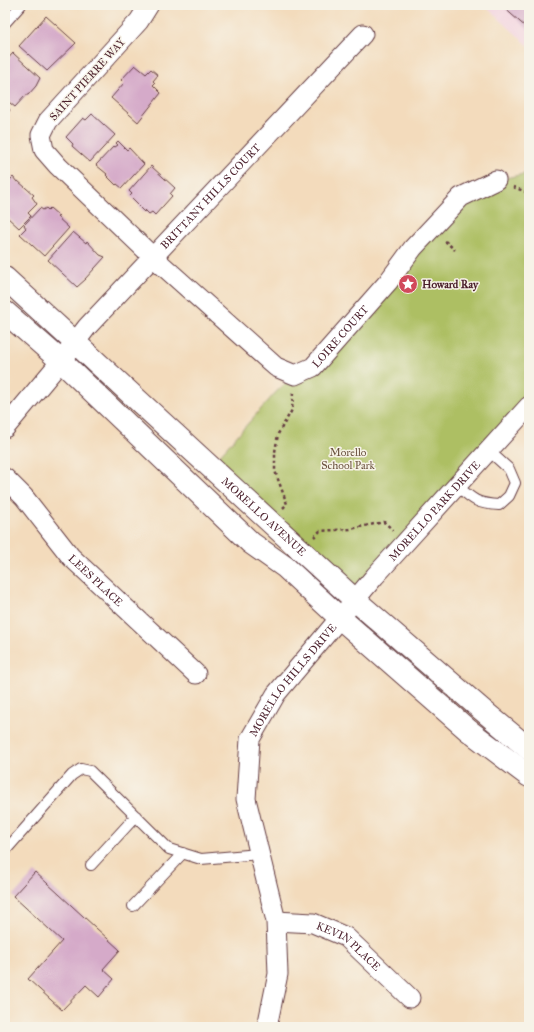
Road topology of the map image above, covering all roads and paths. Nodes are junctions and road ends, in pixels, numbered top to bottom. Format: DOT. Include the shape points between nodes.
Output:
graph roads {
  1 [pos="21,5"];
  2 [pos="149,5"];
  3 [pos="5,23"];
  4 [pos="363,34"];
  5 [pos="496,180"];
  6 [pos="153,257"];
  7 [pos="5,278"];
  8 [pos="5,312"];
  9 [pos="75,342"];
  10 [pos="61,361"];
  11 [pos="294,375"];
  12 [pos="529,406"];
  13 [pos="5,428"];
  14 [pos="488,450"];
  15 [pos="5,478"];
  16 [pos="456,485"];
  17 [pos="270,521"];
  18 [pos="406,541"];
  19 [pos="301,550"];
  20 [pos="355,600"];
  21 [pos="340,618"];
  22 [pos="196,674"];
  23 [pos="529,749"];
  24 [pos="529,776"];
  25 [pos="136,816"];
  26 [pos="5,851"];
  27 [pos="183,853"];
  28 [pos="259,854"];
  29 [pos="91,865"];
  30 [pos="133,906"];
  31 [pos="276,921"];
  32 [pos="410,998"];
  33 [pos="267,1027"];
  1 -- 3 [label="lane"];
  2 -- 6 [label="street, SAINT PIERRE WAY" via="140,21 48,121 41,135 44,150 58,166"];
  4 -- 6 [label="street, BRITTANY HILLS COURT"];
  5 -- 11 [label="street, LOIRE COURT" via="461,197 413,248 388,282 313,367"];
  6 -- 9 [label="street, BRITTANY HILLS COURT"];
  6 -- 11 [label="street" via="276,367"];
  7 -- 9 [label="street, MORELLO AVENUE"];
  8 -- 10 [label="street, MORELLO AVENUE"];
  9 -- 10 [label="street, BRITTANY HILLS COURT"];
  9 -- 17 [label="street, MORELLO AVENUE"];
  10 -- 13 [label="street, BRITTANY HILLS COURT"];
  10 -- 21 [label="street, MORELLO AVENUE" via="251,543 285,567"];
  11 -- 17 [label="path" via="292,410 278,434 275,452 275,470 286,504"];
  12 -- 14 [label="street, MORELLO PARK DRIVE"];
  14 -- 16 [label="street, MORELLO PARK DRIVE"];
  14 -- 16 [label="lane" via="509,469 514,483 509,496 499,505 484,504 472,499"];
  15 -- 22 [label="street, LEES PLACE" via="24,497 70,558"];
  16 -- 18 [label="street, MORELLO PARK DRIVE"];
  17 -- 19 [label="street, MORELLO AVENUE"];
  18 -- 19 [label="path" via="384,522 350,529 320,531"];
  18 -- 20 [label="street, MORELLO PARK DRIVE"];
  19 -- 20 [label="street, MORELLO AVENUE"];
  20 -- 21 [label="street, MORELLO PARK DRIVE"];
  20 -- 23 [label="street, MORELLO AVENUE"];
  21 -- 24 [label="street, MORELLO AVENUE" via="468,730"];
  21 -- 28 [label="street, MORELLO HILLS DRIVE" via="276,694 250,739 246,799"];
  25 -- 26 [label="lane" via="90,771 82,768 72,775"];
  25 -- 27 [label="lane" via="169,849"];
  25 -- 29 [label="lane"];
  27 -- 28 [label="lane" via="201,859"];
  27 -- 30 [label="lane"];
  28 -- 31 [label="street, MORELLO HILLS DRIVE"];
  31 -- 32 [label="street, KEVIN PLACE" via="313,923 346,937"];
  31 -- 33 [label="street, MORELLO HILLS DRIVE" via="278,974"];
}
